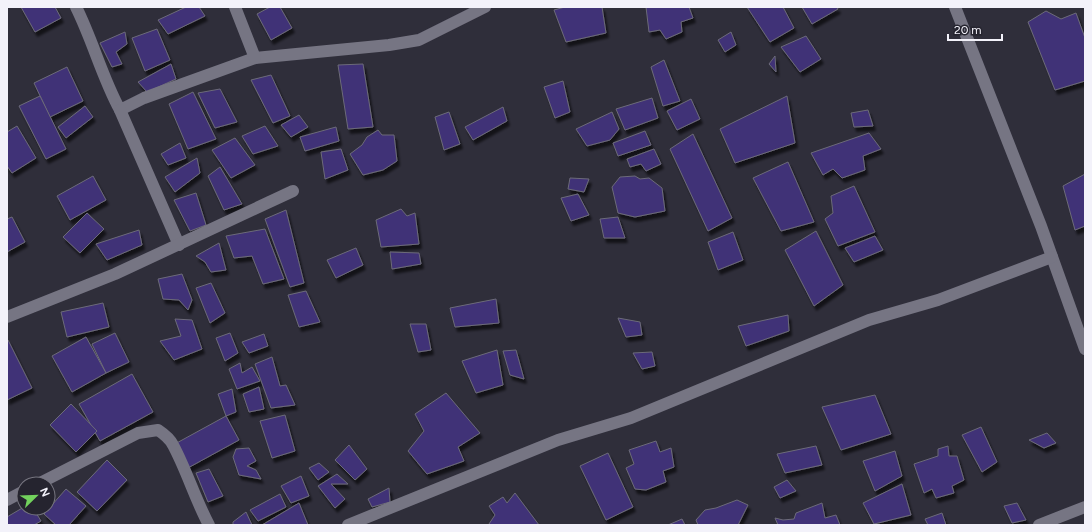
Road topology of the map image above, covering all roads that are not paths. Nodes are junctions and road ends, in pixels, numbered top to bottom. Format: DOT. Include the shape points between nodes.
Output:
graph roads {
  1 [pos="76,7"];
  2 [pos="235,7"];
  3 [pos="485,7"];
  4 [pos="955,7"];
  5 [pos="255,58"];
  6 [pos="120,110"];
  7 [pos="293,191"];
  8 [pos="179,245"];
  9 [pos="1052,256"];
  10 [pos="7,316"];
  11 [pos="1085,349"];
  12 [pos="54,476"];
  13 [pos="16,495"];
  14 [pos="7,500"];
  15 [pos="1085,507"];
  16 [pos="209,525"];
  17 [pos="348,525"];
  18 [pos="1039,525"];
  1 -- 6 [label="street" via="96,50 102,73"];
  2 -- 5 [label="street"];
  3 -- 5 [label="street" via="419,40"];
  4 -- 9 [label="street"];
  5 -- 6 [label="street" via="144,98"];
  6 -- 8 [label="street"];
  7 -- 8 [label="street"];
  8 -- 10 [label="street" via="115,274"];
  9 -- 11 [label="street"];
  9 -- 17 [label="street" via="938,300 869,320 631,418 558,440"];
  12 -- 16 [label="street" via="138,433 158,430 173,445"];
  13 -- 14 [label="street"];
  15 -- 18 [label="street"];
}
